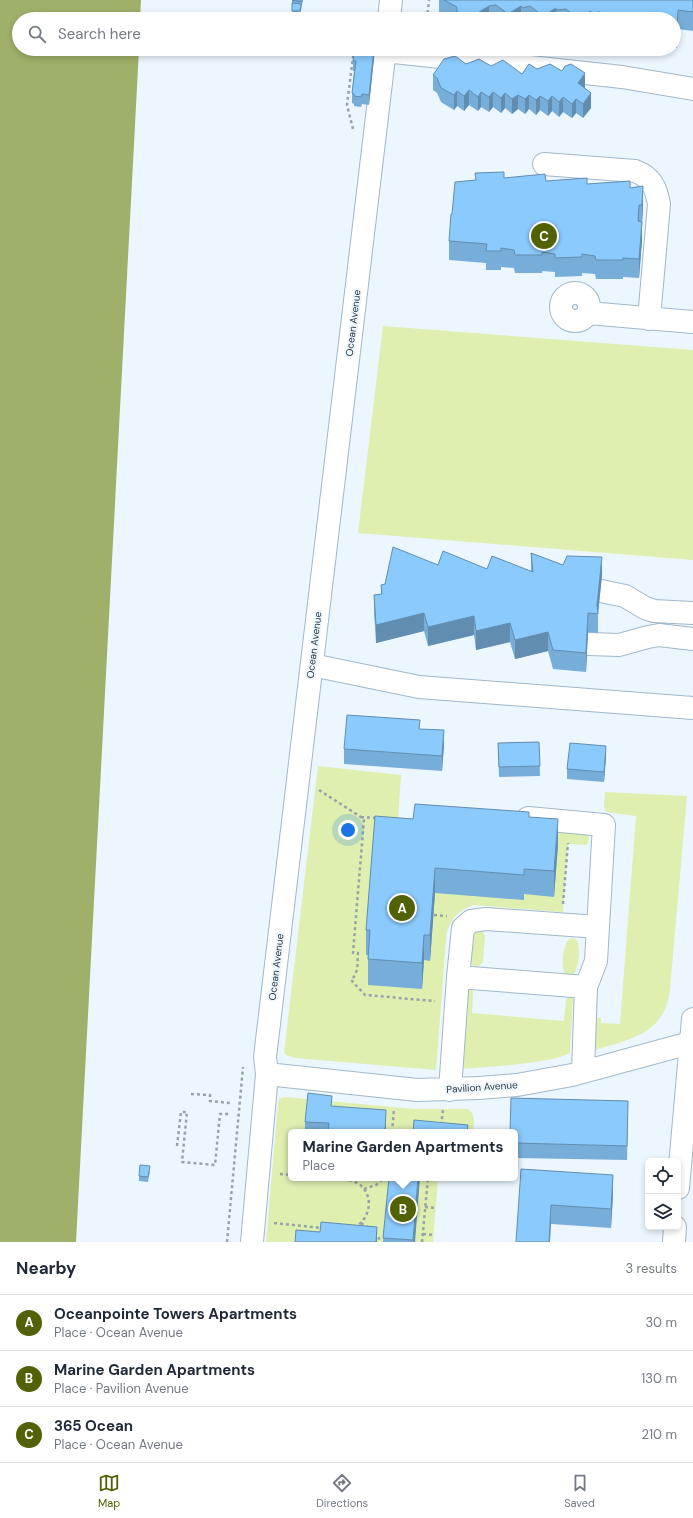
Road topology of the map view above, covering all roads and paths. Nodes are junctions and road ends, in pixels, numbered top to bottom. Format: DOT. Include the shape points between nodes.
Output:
graph roads {
  1 [pos="391,0"];
  2 [pos="429,0"];
  3 [pos="390,12"];
  4 [pos="428,12"];
  5 [pos="384,56"];
  6 [pos="438,56"];
  7 [pos="693,89"];
  8 [pos="544,164"];
  9 [pos="588,313"];
  10 [pos="649,319"];
  11 [pos="693,322"];
  12 [pos="601,591"];
  13 [pos="646,608"];
  14 [pos="693,613"];
  15 [pos="643,638"];
  16 [pos="693,639"];
  17 [pos="588,644"];
  18 [pos="312,665"];
  19 [pos="693,708"];
  20 [pos="315,788"];
  21 [pos="504,816"];
  22 [pos="363,818"];
  23 [pos="378,818"];
  24 [pos="568,838"];
  25 [pos="563,912"];
  26 [pos="434,915"];
  27 [pos="454,917"];
  28 [pos="598,927"];
  29 [pos="458,977"];
  30 [pos="586,987"];
  31 [pos="441,1001"];
  32 [pos="693,1019"];
  33 [pos="692,1043"];
  34 [pos="583,1072"];
  35 [pos="267,1074"];
  36 [pos="191,1094"];
  37 [pos="446,1100"];
  38 [pos="230,1103"];
  39 [pos="394,1107"];
  40 [pos="229,1114"];
  41 [pos="441,1125"];
  42 [pos="392,1129"];
  43 [pos="178,1146"];
  44 [pos="681,1158"];
  45 [pos="355,1181"];
  46 [pos="382,1181"];
  47 [pos="428,1181"];
  48 [pos="364,1189"];
  49 [pos="425,1207"];
  50 [pos="435,1208"];
  51 [pos="267,1223"];
  52 [pos="361,1223"];
  53 [pos="318,1227"];
  54 [pos="324,1228"];
  55 [pos="351,1229"];
  56 [pos="675,1230"];
  57 [pos="317,1234"];
  58 [pos="423,1234"];
  59 [pos="378,1235"];
  60 [pos="434,1235"];
  61 [pos="386,1236"];
  62 [pos="252,1242"];
  63 [pos="381,1242"];
  64 [pos="422,1242"];
  65 [pos="674,1242"];
  1 -- 3 [label="street"];
  2 -- 4 [label="path"];
  5 -- 18 [label="street, Ocean Avenue"];
  6 -- 7 [label="street" via="622,77"];
  8 -- 10 [label="street" via="635,171 644,174 652,182 659,204"];
  9 -- 10 [label="street"];
  10 -- 11 [label="street"];
  12 -- 13 [label="street" via="625,596"];
  13 -- 14 [label="street" via="654,611"];
  13 -- 15 [label="street"];
  15 -- 16 [label="street" via="659,635"];
  15 -- 17 [label="street" via="619,645"];
  18 -- 19 [label="street" via="419,687"];
  18 -- 35 [label="street, Ocean Avenue" via="265,1057"];
  20 -- 22 [label="path"];
  21 -- 28 [label="street" via="604,825"];
  22 -- 23 [label="path"];
  22 -- 31 [label="path" via="353,953 358,953 357,970 351,980 365,995"];
  24 -- 25 [label="path"];
  26 -- 27 [label="path"];
  28 -- 29 [label="street" via="486,919 471,921 462,928"];
  28 -- 30 [label="street" via="596,961"];
  29 -- 30 [label="street"];
  29 -- 37 [label="street"];
  30 -- 34 [label="street"];
  32 -- 33 [label="street"];
  33 -- 34 [label="street, Pavilion Avenue"];
  33 -- 44 [label="street"];
  34 -- 37 [label="street, Pavilion Avenue"];
  35 -- 37 [label="street, Pavilion Avenue" via="401,1089"];
  35 -- 62 [label="street, Ocean Avenue"];
  36 -- 38 [label="path" via="210,1095 210,1101"];
  37 -- 41 [label="path"];
  39 -- 42 [label="path"];
  40 -- 43 [label="path" via="220,1114 215,1165 182,1162 187,1112 181,1112"];
  45 -- 48 [label="path"];
  46 -- 48 [label="path"];
  47 -- 49 [label="path"];
  48 -- 52 [label="path" via="369,1206 368,1213"];
  49 -- 50 [label="path"];
  49 -- 58 [label="path"];
  51 -- 53 [label="path"];
  52 -- 55 [label="path"];
  52 -- 59 [label="path"];
  53 -- 54 [label="path"];
  53 -- 57 [label="path"];
  56 -- 65 [label="street"];
  58 -- 60 [label="path"];
  58 -- 64 [label="path"];
  59 -- 61 [label="path"];
  59 -- 63 [label="path"];
}
